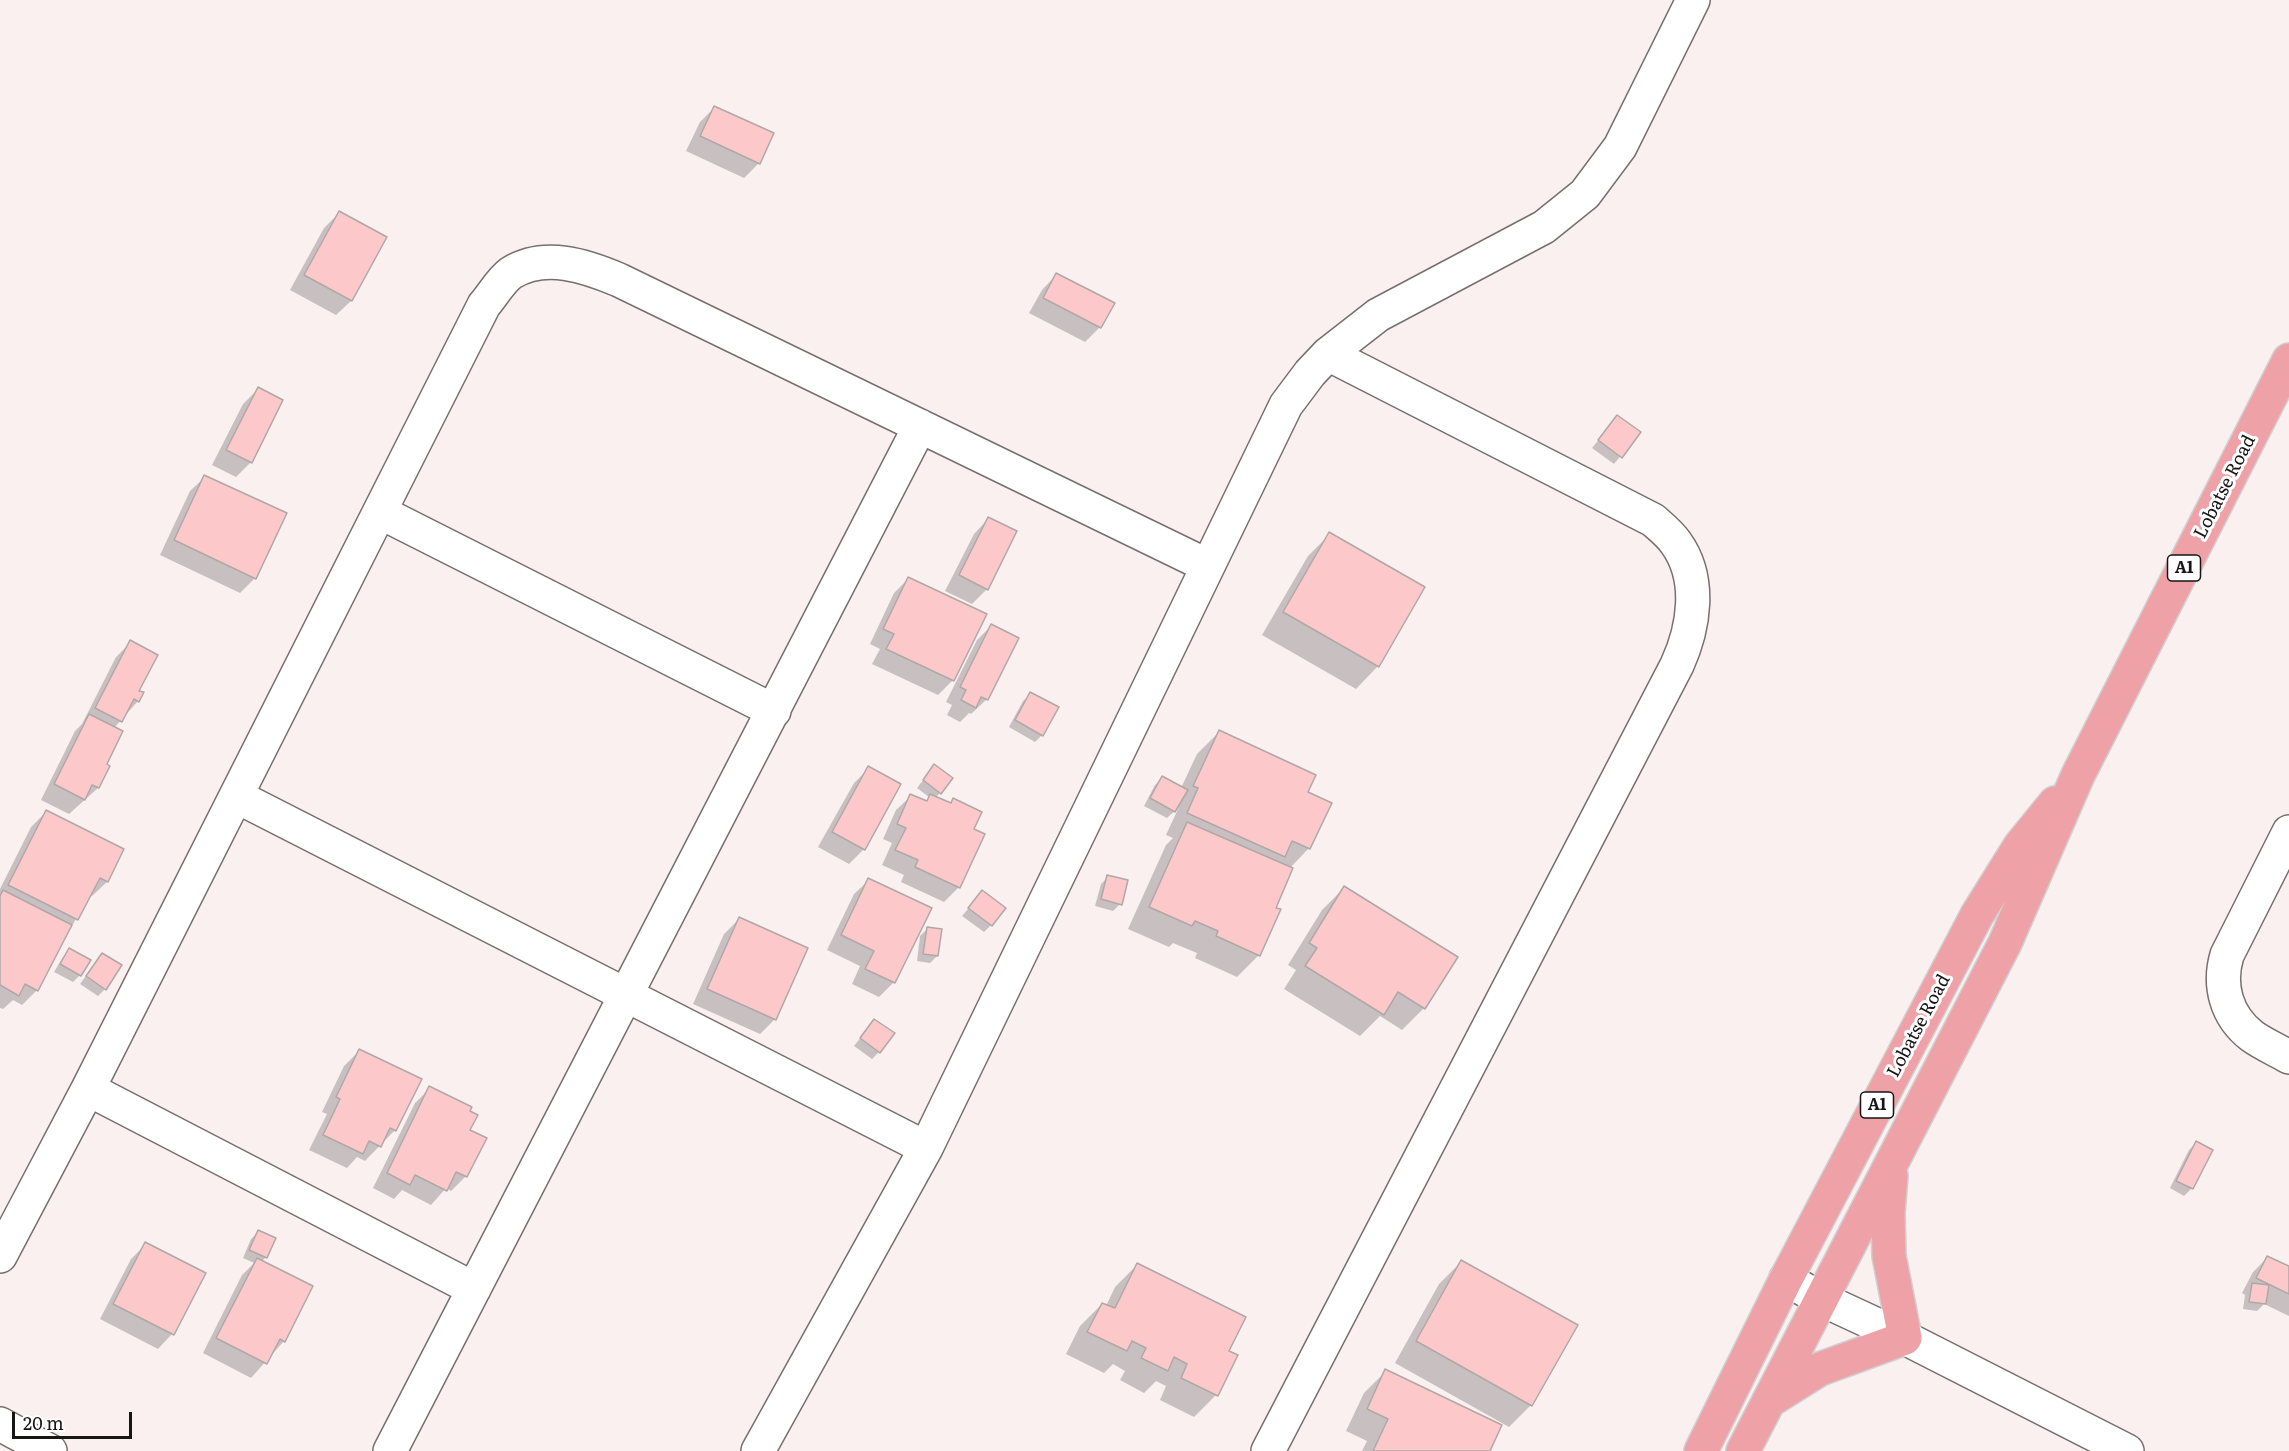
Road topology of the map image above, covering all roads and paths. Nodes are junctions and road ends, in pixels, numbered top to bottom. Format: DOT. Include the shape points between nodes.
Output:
graph roads {
  1 [pos="1693,0"];
  2 [pos="1328,354"];
  3 [pos="2289,360"];
  4 [pos="920,426"];
  5 [pos="380,512"];
  6 [pos="1208,566"];
  7 [pos="774,711"];
  8 [pos="2078,775"];
  9 [pos="236,796"];
  10 [pos="2289,832"];
  11 [pos="627,995"];
  12 [pos="2289,1057"];
  13 [pos="87,1089"];
  14 [pos="926,1148"];
  15 [pos="1892,1160"];
  16 [pos="0,1256"];
  17 [pos="1786,1279"];
  18 [pos="474,1289"];
  19 [pos="1821,1299"];
  20 [pos="1905,1338"];
  21 [pos="1768,1402"];
  22 [pos="0,1424"];
  23 [pos="50,1451"];
  24 [pos="390,1451"];
  25 [pos="758,1451"];
  26 [pos="1268,1451"];
  27 [pos="1701,1451"];
  28 [pos="1743,1451"];
  29 [pos="2127,1451"];
  1 -- 2 [label="street" via="1620,147 1585,194 1544,227 1378,315"];
  2 -- 6 [label="street" via="1286,405"];
  2 -- 26 [label="street" via="1653,520 1677,544 1688,567 1693,601 1686,645 1677,665"];
  3 -- 8 [label="highway, Lobatse Road / A1"];
  4 -- 5 [label="street" via="594,269 560,262 536,264 510,274 484,305"];
  4 -- 6 [label="street"];
  4 -- 7 [label="street"];
  5 -- 7 [label="street"];
  5 -- 9 [label="street"];
  6 -- 14 [label="street"];
  7 -- 11 [label="street"];
  8 -- 15 [label="highway, Lobatse Road / A1" via="2005,943"];
  8 -- 17 [label="highway, Lobatse Road / A1" via="2020,846 1977,915"];
  9 -- 11 [label="street"];
  9 -- 13 [label="street"];
  10 -- 12 [label="street" via="2222,971 2228,1006 2238,1022 2252,1036"];
  11 -- 14 [label="street"];
  11 -- 18 [label="street"];
  13 -- 16 [label="street"];
  13 -- 18 [label="street"];
  14 -- 25 [label="street"];
  15 -- 19 [label="highway, Lobatse Road / A1"];
  15 -- 20 [label="highway" via="1889,1256"];
  17 -- 19 [label="street"];
  17 -- 27 [label="highway, Lobatse Road / A1"];
  18 -- 24 [label="street"];
  19 -- 20 [label="street"];
  19 -- 21 [label="highway, Lobatse Road / A1"];
  20 -- 21 [label="highway" via="1820,1369"];
  20 -- 29 [label="street"];
  21 -- 28 [label="highway, Lobatse Road / A1"];
  22 -- 23 [label="street"];
}
